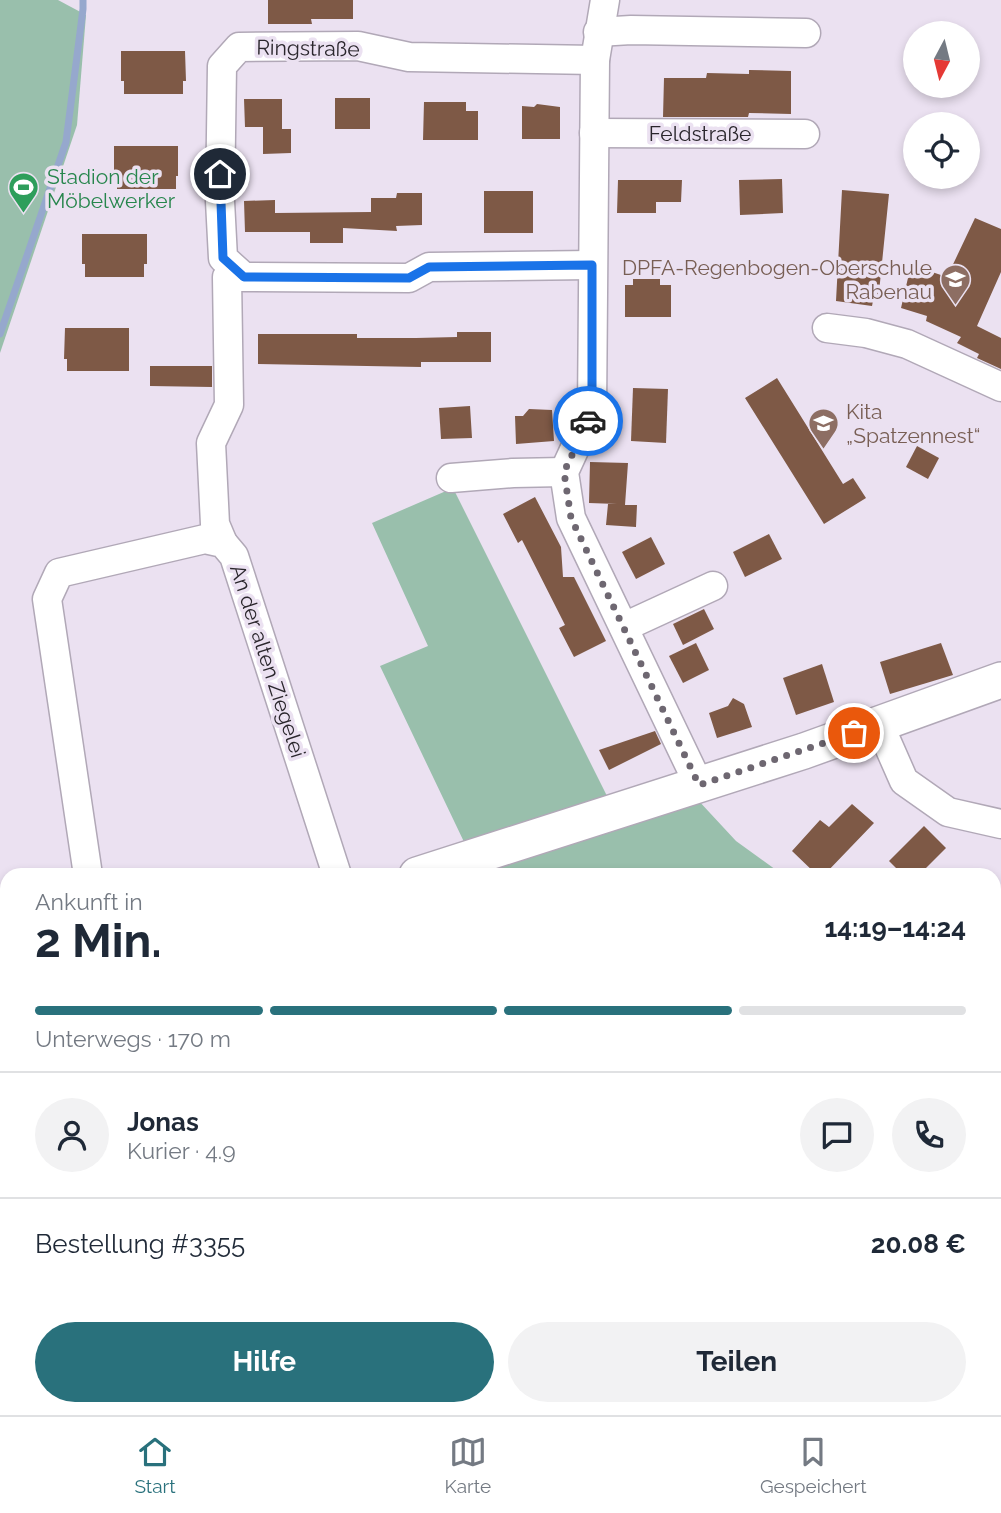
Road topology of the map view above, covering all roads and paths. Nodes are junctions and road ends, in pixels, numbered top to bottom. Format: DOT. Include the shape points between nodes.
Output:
graph roads {
  1 [pos="605,0"];
  2 [pos="806,33"];
  3 [pos="597,46"];
  4 [pos="594,133"];
  5 [pos="805,134"];
  6 [pos="592,265"];
  7 [pos="227,278"];
  8 [pos="827,328"];
  9 [pos="1001,387"];
  10 [pos="564,472"];
  11 [pos="451,478"];
  12 [pos="223,543"];
  13 [pos="713,586"];
  14 [pos="624,627"];
  15 [pos="1001,680"];
  16 [pos="879,724"];
  17 [pos="699,785"];
  18 [pos="1001,824"];
  19 [pos="87,868"];
  20 [pos="335,868"];
  21 [pos="439,868"];
  1 -- 3 [label="street"];
  2 -- 3 [label="street" via="631,30"];
  3 -- 4 [label="street"];
  3 -- 6 [label="street, Ringstraße" via="410,57 358,46 239,47 222,66 223,258 244,277 409,278 429,267"];
  4 -- 5 [label="street, Feldstraße"];
  4 -- 6 [label="street"];
  6 -- 10 [label="street" via="592,411"];
  7 -- 12 [label="street" via="229,405 211,443 215,524"];
  8 -- 9 [label="street" via="907,344"];
  10 -- 11 [label="street"];
  10 -- 14 [label="street" via="571,518"];
  12 -- 19 [label="street, An der alten Ziegelei" via="205,539 59,573 47,599"];
  12 -- 20 [label="street, An der alten Ziegelei" via="234,556"];
  13 -- 14 [label="street"];
  14 -- 17 [label="street"];
  15 -- 16 [label="street"];
  16 -- 17 [label="street"];
  16 -- 18 [label="street" via="904,781 948,812"];
  17 -- 21 [label="street"];
}
